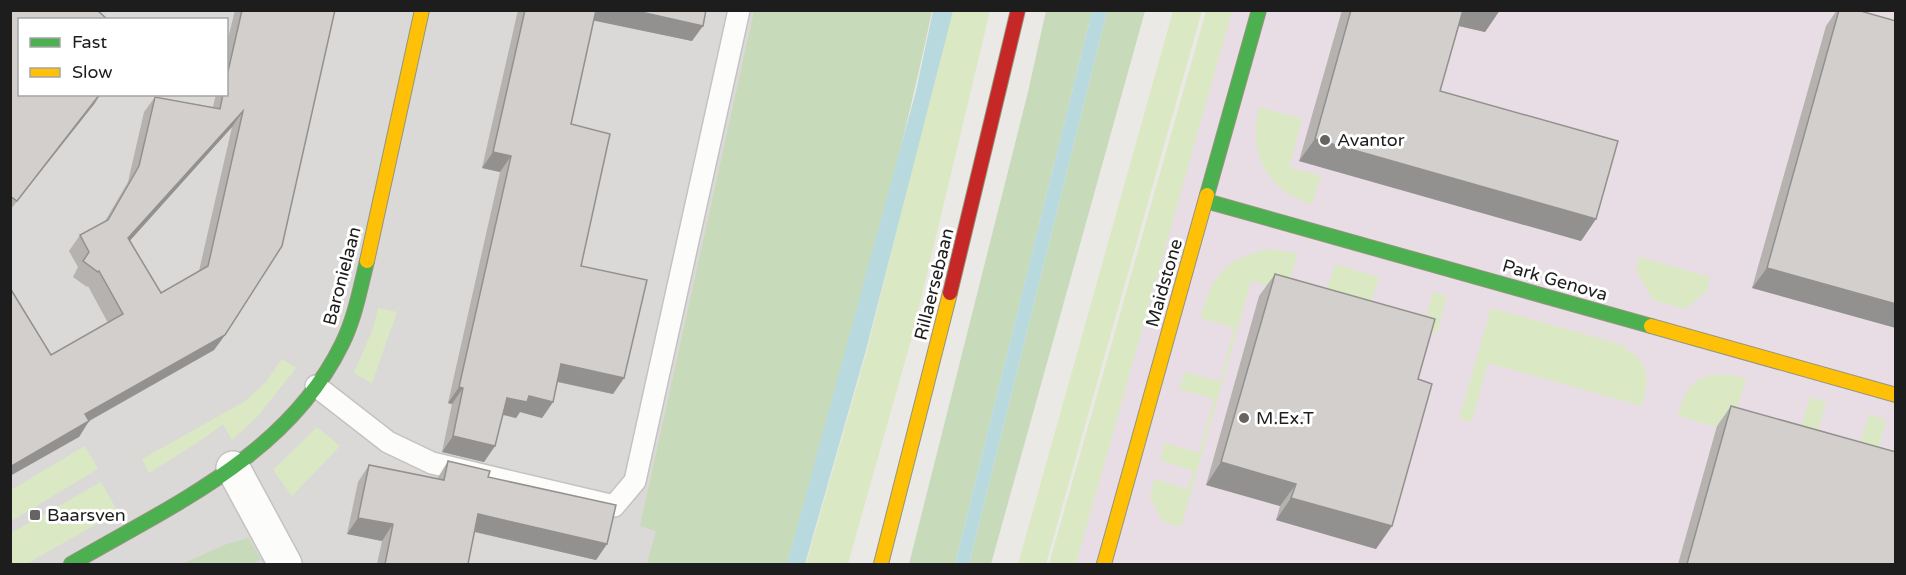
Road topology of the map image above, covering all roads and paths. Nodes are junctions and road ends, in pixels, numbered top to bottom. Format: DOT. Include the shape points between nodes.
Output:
graph roads {
  1 [pos="423,10"];
  2 [pos="739,10"];
  3 [pos="1018,10"];
  4 [pos="1259,10"];
  5 [pos="1206,201"];
  6 [pos="316,386"];
  7 [pos="1896,395"];
  8 [pos="233,468"];
  9 [pos="71,564"];
  10 [pos="285,564"];
  11 [pos="880,564"];
  12 [pos="1104,564"];
  1 -- 6 [label="street, Baronielaan" via="358,300 342,344"];
  2 -- 6 [label="lane" via="635,481 614,506 432,463 388,442"];
  3 -- 11 [label="street, Rillaersebaan" via="963,244"];
  4 -- 5 [label="street, Maidstone"];
  5 -- 7 [label="street, Park Genova"];
  5 -- 12 [label="street, Maidstone"];
  6 -- 8 [label="street, Baronielaan" via="279,431"];
  8 -- 9 [label="street, Baronielaan" via="192,496"];
  8 -- 10 [label="street"];
}
